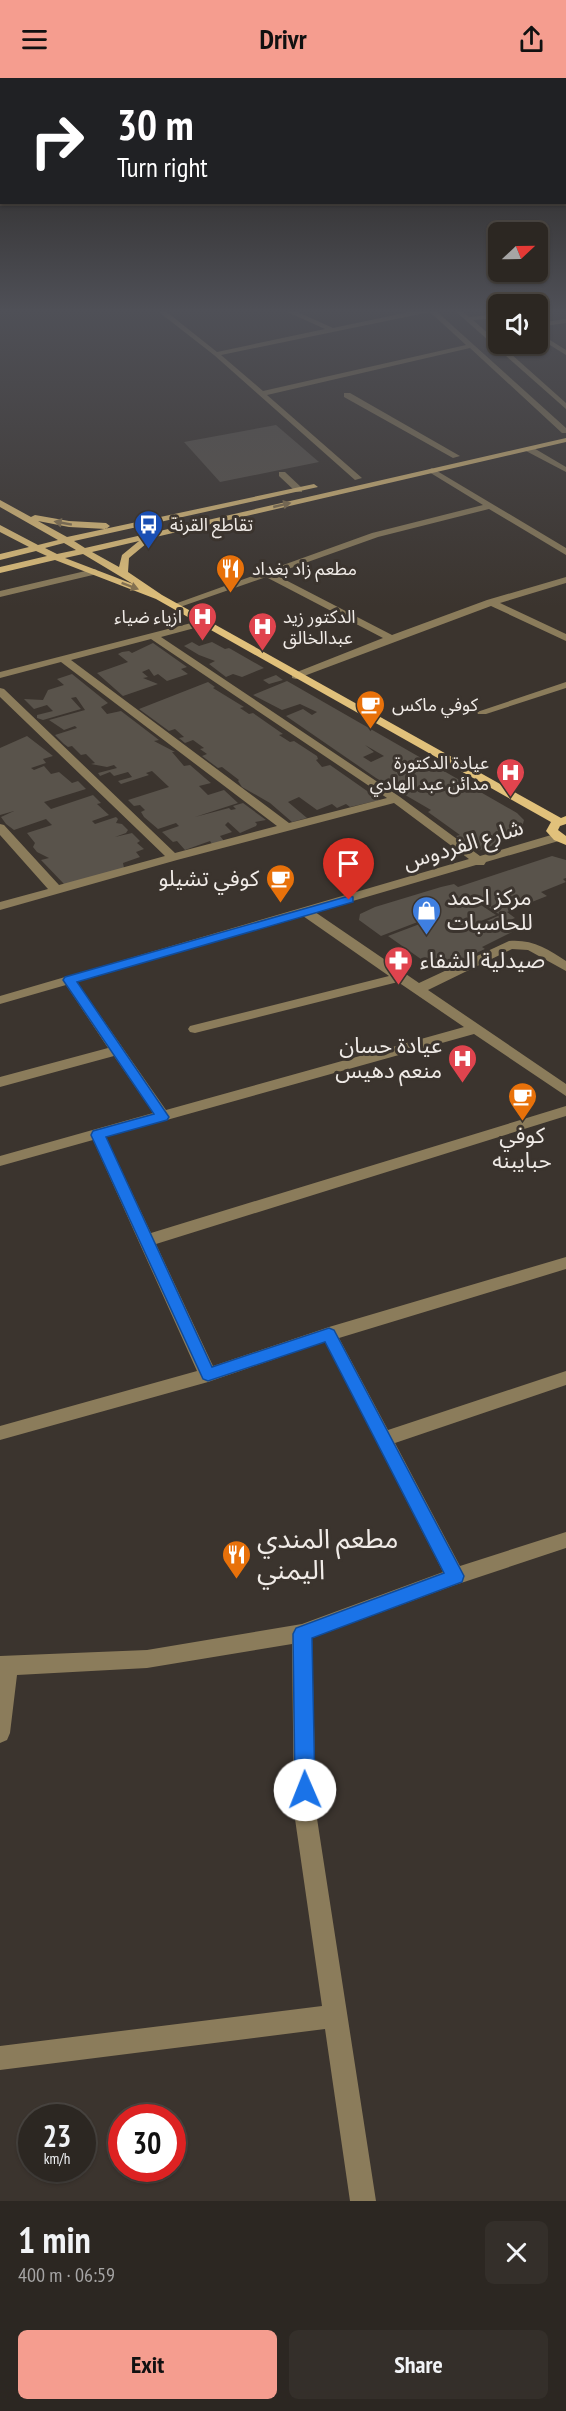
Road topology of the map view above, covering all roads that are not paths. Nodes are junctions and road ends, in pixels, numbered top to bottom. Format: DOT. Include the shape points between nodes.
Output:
graph roads {
  1 [pos="277,408"];
  2 [pos="372,408"];
  3 [pos="538,408"];
  4 [pos="566,434"];
  5 [pos="529,448"];
  6 [pos="456,456"];
  7 [pos="432,470"];
  8 [pos="566,470"];
  9 [pos="282,474"];
  10 [pos="358,478"];
  11 [pos="338,482"];
  12 [pos="328,484"];
  13 [pos="299,490"];
  14 [pos="0,503"];
  15 [pos="489,506"];
  16 [pos="21,515"];
  17 [pos="142,524"];
  18 [pos="0,528"];
  19 [pos="158,534"];
  20 [pos="67,540"];
  21 [pos="37,548"];
  22 [pos="84,551"];
  23 [pos="566,552"];
  24 [pos="0,557"];
  25 [pos="57,558"];
  26 [pos="0,570"];
  27 [pos="94,572"];
  28 [pos="123,573"];
  29 [pos="268,574"];
  30 [pos="566,580"];
  31 [pos="0,594"];
  32 [pos="159,597"];
  33 [pos="490,602"];
  34 [pos="174,606"];
  35 [pos="203,623"];
  36 [pos="153,636"];
  37 [pos="389,637"];
  38 [pos="566,638"];
  39 [pos="63,659"];
  40 [pos="0,675"];
  41 [pos="296,676"];
  42 [pos="566,685"];
  43 [pos="0,691"];
  44 [pos="482,712"];
  45 [pos="396,799"];
  46 [pos="563,821"];
  47 [pos="286,827"];
  48 [pos="0,828"];
  49 [pos="562,839"];
  50 [pos="173,857"];
  51 [pos="480,862"];
  52 [pos="56,890"];
  53 [pos="0,906"];
  54 [pos="306,912"];
  55 [pos="566,967"];
  56 [pos="400,977"];
  57 [pos="69,980"];
  58 [pos="418,989"];
  59 [pos="0,1000"];
  60 [pos="195,1029"];
  61 [pos="476,1029"];
  62 [pos="118,1050"];
  63 [pos="0,1082"];
  64 [pos="566,1091"];
  65 [pos="566,1111"];
  66 [pos="163,1117"];
  67 [pos="98,1135"];
  68 [pos="0,1161"];
  69 [pos="146,1240"];
  70 [pos="566,1263"];
  71 [pos="329,1334"];
  72 [pos="208,1375"];
  73 [pos="566,1378"];
  74 [pos="0,1433"];
  75 [pos="384,1439"];
  76 [pos="566,1540"];
  77 [pos="455,1576"];
  78 [pos="302,1634"];
  79 [pos="4,1667"];
  80 [pos="0,1733"];
  81 [pos="336,2016"];
  82 [pos="0,2058"];
  83 [pos="363,2201"];
  1 -- 10 [label="street"];
  2 -- 6 [label="street"];
  3 -- 4 [label="street"];
  4 -- 5 [label="main road"];
  4 -- 6 [label="main road"];
  5 -- 7 [label="main road"];
  5 -- 8 [label="street"];
  6 -- 10 [label="main road"];
  7 -- 15 [label="street"];
  19 -- 7 [label="main road, one-way"];
  9 -- 13 [label="street"];
  10 -- 11 [label="main road"];
  12 -- 13 [label="main road"];
  13 -- 17 [label="main road"];
  14 -- 16 [label="main road"];
  15 -- 23 [label="street"];
  15 -- 29 [label="street" via="375,535"];
  17 -- 16 [label="main road, one-way" via="69,524"];
  16 -- 20 [label="main road"];
  17 -- 20 [label="main road"];
  18 -- 21 [label="main road"];
  19 -- 22 [label="main road"];
  19 -- 28 [label="main road" via="125,557"];
  20 -- 21 [label="main road"];
  20 -- 22 [label="main road"];
  21 -- 24 [label="main road"];
  21 -- 25 [label="main road"];
  22 -- 25 [label="main road"];
  22 -- 28 [label="main road"];
  25 -- 26 [label="main road"];
  25 -- 27 [label="main road"];
  27 -- 31 [label="street"];
  27 -- 32 [label="main road, one-way"];
  28 -- 32 [label="main road"];
  29 -- 34 [label="street"];
  29 -- 37 [label="street"];
  30 -- 33 [label="street"];
  32 -- 34 [label="main road"];
  33 -- 37 [label="street"];
  33 -- 38 [label="street"];
  34 -- 35 [label="main road"];
  35 -- 36 [label="street"];
  35 -- 41 [label="main road"];
  36 -- 39 [label="street"];
  36 -- 45 [label="street"];
  37 -- 41 [label="street"];
  39 -- 40 [label="street"];
  39 -- 47 [label="street"];
  41 -- 46 [label="main road"];
  42 -- 44 [label="street"];
  43 -- 50 [label="street"];
  45 -- 47 [label="street"];
  45 -- 51 [label="street"];
  46 -- 49 [label="main road" via="552,831"];
  47 -- 50 [label="street"];
  48 -- 52 [label="street"];
  49 -- 51 [label="street, شارع الفردوس"];
  50 -- 52 [label="street"];
  51 -- 54 [label="street, شارع الفردوس"];
  52 -- 53 [label="street"];
  54 -- 56 [label="street"];
  54 -- 57 [label="street, شارع الفردوس"];
  55 -- 58 [label="street" via="522,942"];
  56 -- 58 [label="street"];
  56 -- 60 [label="street"];
  57 -- 59 [label="street, شارع الفردوس"];
  57 -- 62 [label="street"];
  58 -- 61 [label="street"];
  61 -- 64 [label="street"];
  61 -- 66 [label="street"];
  62 -- 63 [label="street"];
  62 -- 66 [label="street"];
  65 -- 69 [label="street"];
  66 -- 67 [label="street"];
  67 -- 68 [label="street"];
  67 -- 69 [label="street"];
  69 -- 72 [label="street"];
  70 -- 71 [label="street"];
  71 -- 72 [label="street"];
  71 -- 75 [label="street"];
  72 -- 74 [label="street"];
  73 -- 75 [label="street"];
  75 -- 77 [label="street"];
  76 -- 77 [label="street"];
  77 -- 78 [label="street"];
  78 -- 79 [label="street" via="147,1659"];
  78 -- 81 [label="street" via="305,1812"];
  79 -- 80 [label="street"];
  81 -- 82 [label="street"];
  81 -- 83 [label="street"];
}
